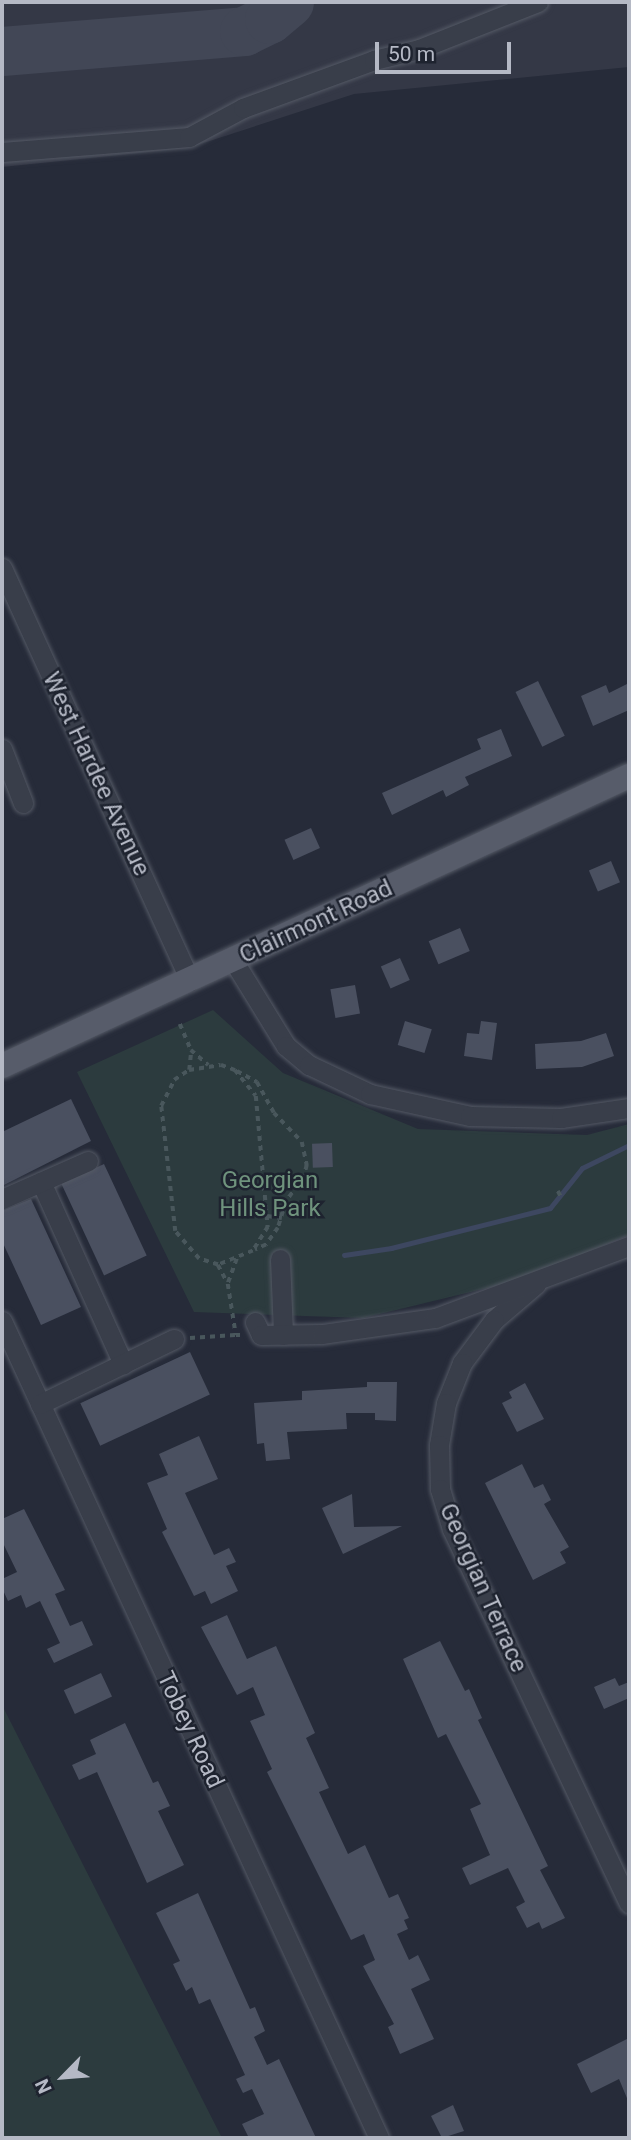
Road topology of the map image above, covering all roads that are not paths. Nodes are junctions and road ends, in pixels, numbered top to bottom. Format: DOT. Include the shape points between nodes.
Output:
graph roads {
  1 [pos="538,2"];
  2 [pos="2,152"];
  3 [pos="2,568"];
  4 [pos="2,749"];
  5 [pos="629,776"];
  6 [pos="23,803"];
  7 [pos="233,960"];
  8 [pos="190,981"];
  9 [pos="2,1066"];
  10 [pos="629,1108"];
  11 [pos="88,1161"];
  12 [pos="41,1182"];
  13 [pos="2,1199"];
  14 [pos="629,1246"];
  15 [pos="280,1259"];
  16 [pos="536,1284"];
  17 [pos="2,1321"];
  18 [pos="258,1328"];
  19 [pos="282,1335"];
  20 [pos="174,1339"];
  21 [pos="124,1363"];
  22 [pos="40,1404"];
  23 [pos="629,1903"];
  24 [pos="379,2138"];
  1 -- 2 [label="street" via="419,49 374,60 243,108 189,137"];
  3 -- 8 [label="street, West Hardee Avenue"];
  4 -- 6 [label="street"];
  5 -- 7 [label="main road, Clairmont Road"];
  7 -- 8 [label="main road, Clairmont Road"];
  7 -- 10 [label="street" via="286,1046 309,1065 370,1094 470,1116 561,1118"];
  8 -- 9 [label="main road, Clairmont Road"];
  11 -- 12 [label="street"];
  12 -- 13 [label="street"];
  12 -- 21 [label="street"];
  14 -- 16 [label="street"];
  15 -- 19 [label="street"];
  16 -- 19 [label="street" via="435,1318 323,1334"];
  16 -- 23 [label="street, Georgian Terrace" via="494,1320 462,1363 441,1435 440,1489 452,1530"];
  17 -- 22 [label="street, Tobey Road"];
  18 -- 19 [label="street"];
  20 -- 21 [label="street"];
  21 -- 22 [label="street"];
  22 -- 24 [label="street, Tobey Road"];
}
